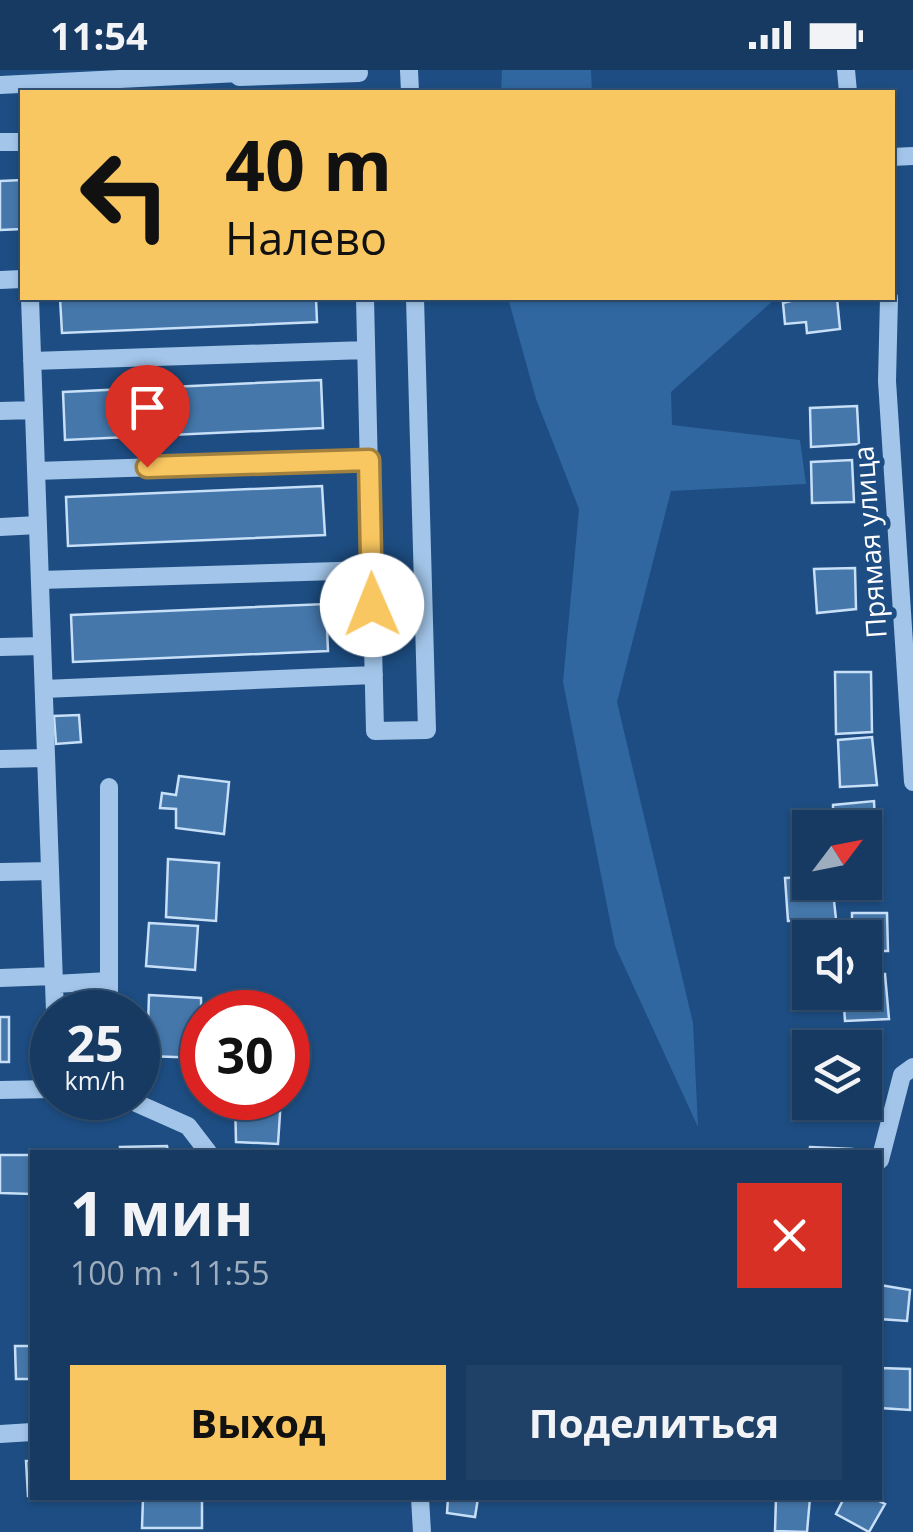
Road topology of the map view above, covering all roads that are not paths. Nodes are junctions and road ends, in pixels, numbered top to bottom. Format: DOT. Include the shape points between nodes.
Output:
graph roads {
  1 [pos="239,78"];
  2 [pos="302,78"];
  3 [pos="359,79"];
  4 [pos="0,85"];
  5 [pos="30,300"];
  6 [pos="364,300"];
  7 [pos="415,300"];
  8 [pos="889,300"];
  9 [pos="366,350"];
  10 [pos="32,360"];
  11 [pos="34,410"];
  12 [pos="0,412"];
  13 [pos="369,460"];
  14 [pos="36,471"];
  15 [pos="38,526"];
  16 [pos="0,527"];
  17 [pos="371,570"];
  18 [pos="40,580"];
  19 [pos="42,646"];
  20 [pos="0,647"];
  21 [pos="374,675"];
  22 [pos="44,690"];
  23 [pos="46,758"];
  24 [pos="0,760"];
  25 [pos="913,782"];
  26 [pos="108,787"];
  27 [pos="0,872"];
  28 [pos="50,872"];
  29 [pos="0,978"];
  30 [pos="54,980"];
  31 [pos="109,980"];
  32 [pos="54,990"];
  33 [pos="109,990"];
  34 [pos="913,1067"];
  35 [pos="30,1089"];
  36 [pos="0,1090"];
  37 [pos="160,1114"];
  38 [pos="206,1150"];
  39 [pos="882,1152"];
  40 [pos="30,1432"];
  41 [pos="0,1434"];
  42 [pos="420,1500"];
  43 [pos="422,1532"];
  1 -- 2 [label="street"];
  1 -- 4 [label="street"];
  2 -- 3 [label="street"];
  5 -- 10 [label="street"];
  6 -- 9 [label="street"];
  7 -- 21 [label="street" via="426,730 376,731"];
  8 -- 25 [label="street, Прямая улица" via="887,381"];
  9 -- 10 [label="street"];
  9 -- 13 [label="street"];
  10 -- 11 [label="street"];
  11 -- 12 [label="street"];
  11 -- 14 [label="street"];
  13 -- 14 [label="street"];
  13 -- 17 [label="street"];
  14 -- 15 [label="street"];
  15 -- 16 [label="street"];
  15 -- 18 [label="street"];
  17 -- 18 [label="street"];
  17 -- 21 [label="street"];
  18 -- 19 [label="street"];
  19 -- 20 [label="street"];
  19 -- 22 [label="street"];
  21 -- 22 [label="street"];
  22 -- 23 [label="street"];
  23 -- 24 [label="street"];
  23 -- 28 [label="street"];
  26 -- 31 [label="street"];
  27 -- 28 [label="street"];
  28 -- 30 [label="street"];
  29 -- 30 [label="street"];
  30 -- 31 [label="street"];
  30 -- 32 [label="street"];
  31 -- 33 [label="street"];
  34 -- 39 [label="street" via="902,1075"];
  35 -- 36 [label="street"];
  37 -- 38 [label="street" via="188,1126"];
  40 -- 41 [label="street"];
  42 -- 43 [label="street"];
}
